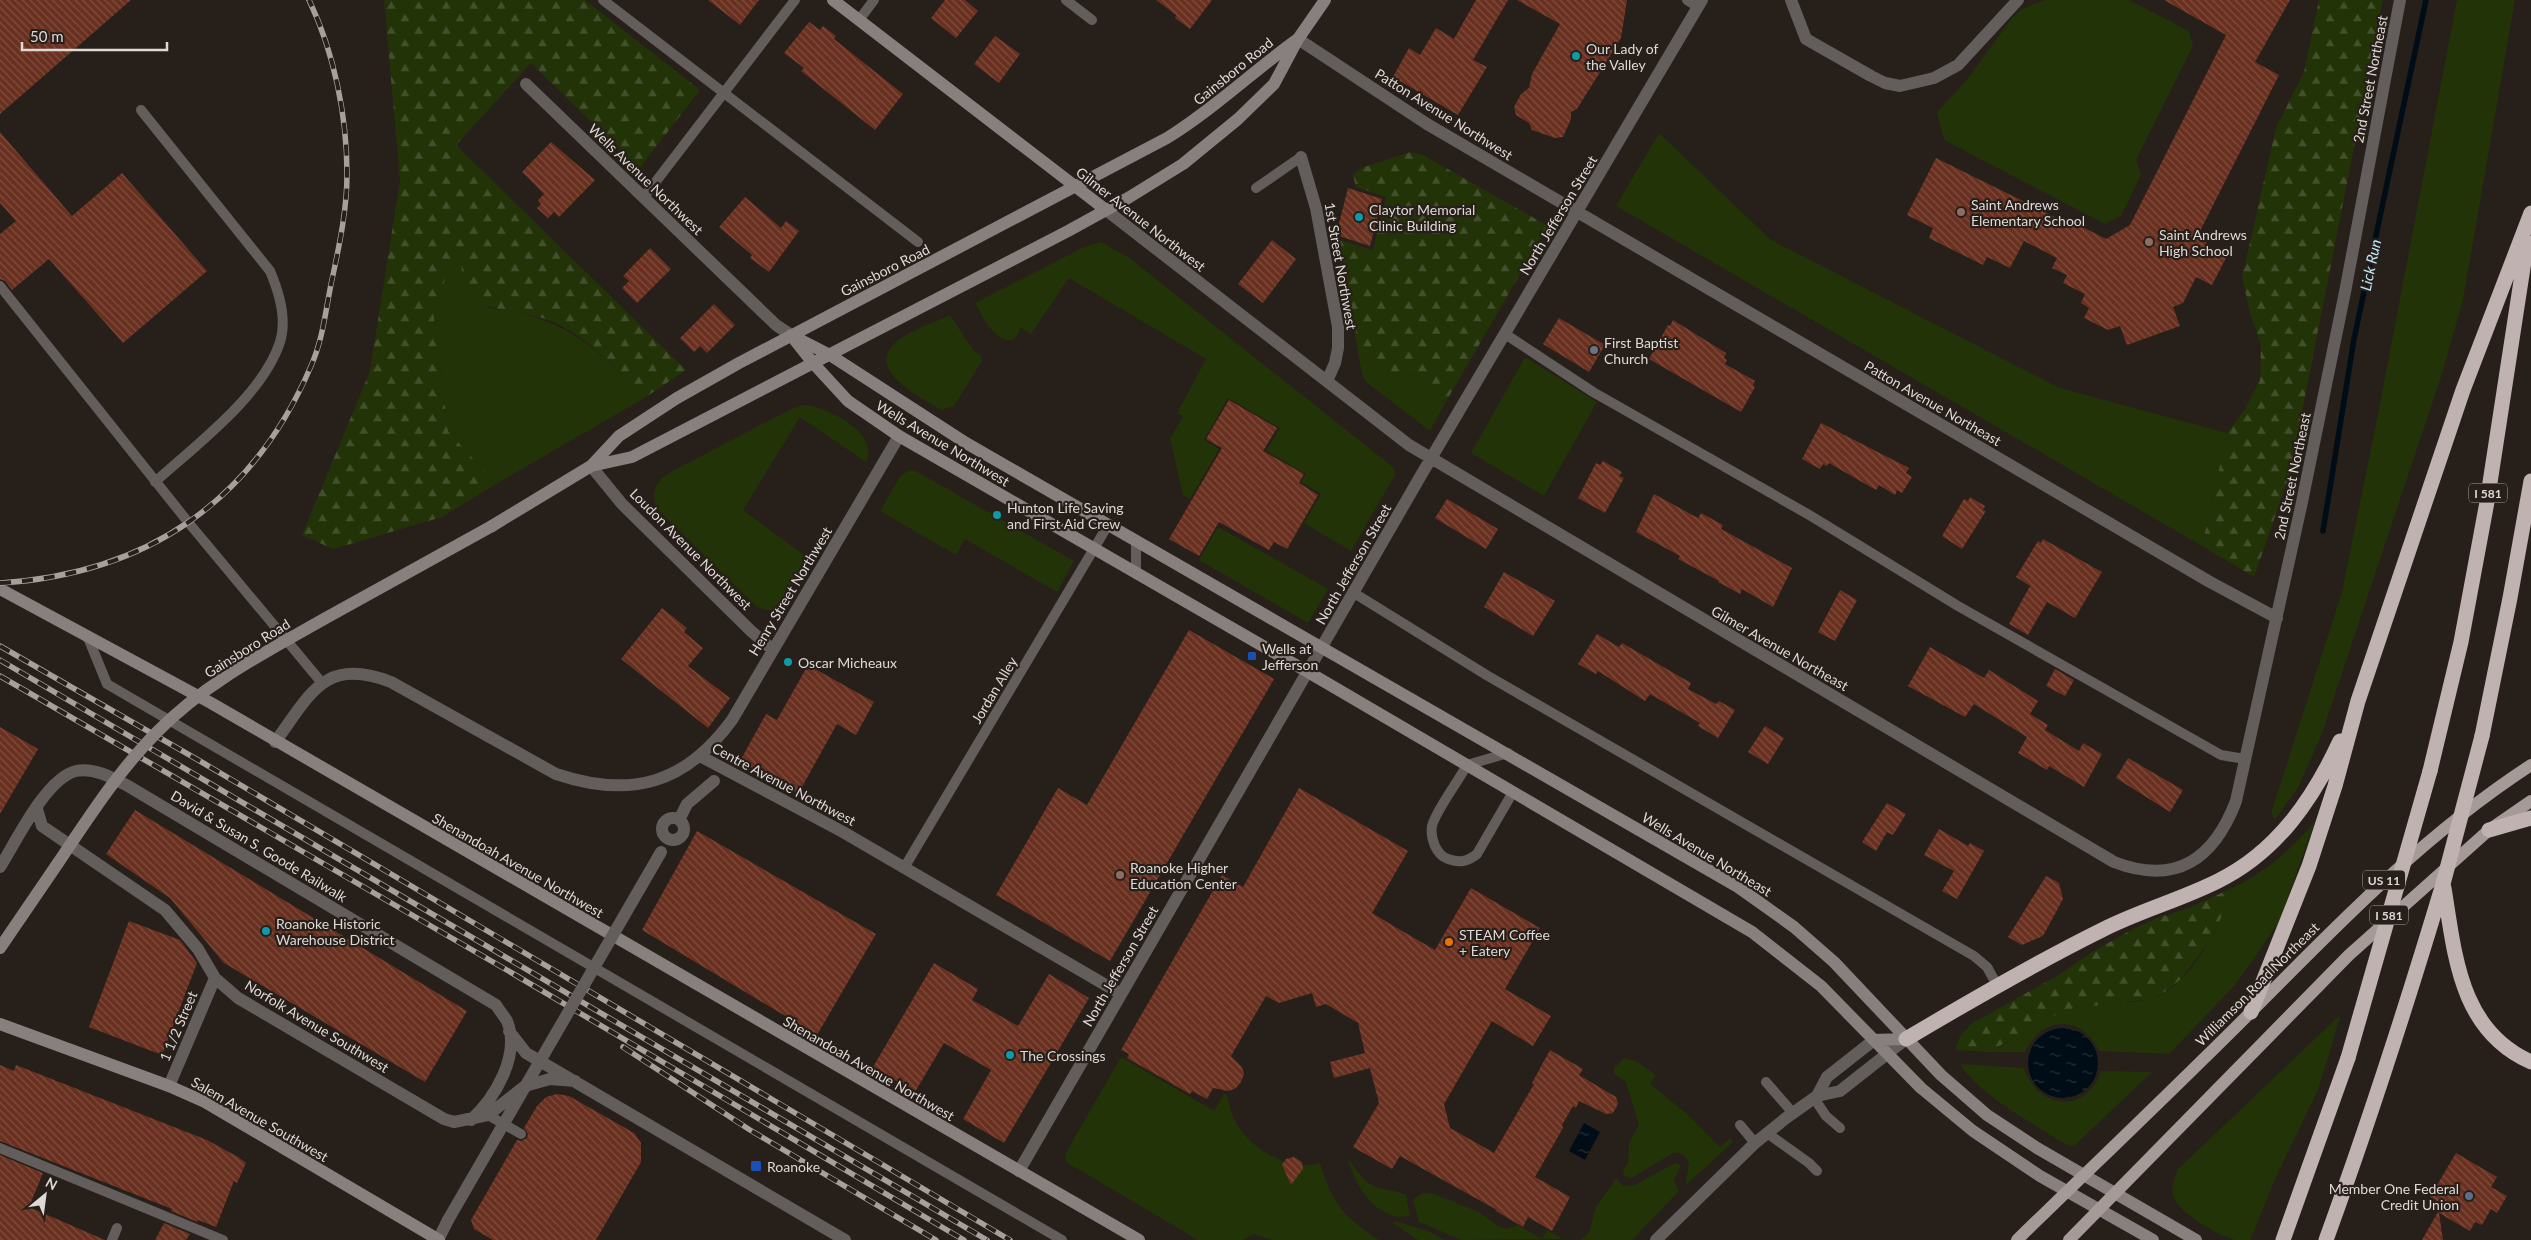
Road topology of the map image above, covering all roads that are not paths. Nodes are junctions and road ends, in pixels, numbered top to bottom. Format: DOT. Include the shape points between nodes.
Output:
graph roads {
  1 [pos="603,0"];
  2 [pos="796,0"];
  3 [pos="833,0"];
  4 [pos="874,0"];
  5 [pos="1066,0"];
  6 [pos="1325,0"];
  7 [pos="1791,0"];
  8 [pos="2400,0"];
  9 [pos="1696,2"];
  10 [pos="2014,2"];
  11 [pos="859,20"];
  12 [pos="1092,20"];
  13 [pos="1298,39"];
  14 [pos="526,84"];
  15 [pos="723,93"];
  16 [pos="142,110"];
  17 [pos="1301,156"];
  18 [pos="1075,187"];
  19 [pos="1256,188"];
  20 [pos="644,197"];
  21 [pos="1106,210"];
  22 [pos="1577,211"];
  23 [pos="2531,213"];
  24 [pos="918,242"];
  25 [pos="0,286"];
  26 [pos="1505,334"];
  27 [pos="790,335"];
  28 [pos="830,355"];
  29 [pos="813,363"];
  30 [pos="1327,381"];
  31 [pos="900,436"];
  32 [pos="1432,458"];
  33 [pos="591,466"];
  34 [pos="2531,481"];
  35 [pos="155,482"];
  36 [pos="1108,525"];
  37 [pos="1136,542"];
  38 [pos="1094,549"];
  39 [pos="1136,574"];
  40 [pos="0,589"];
  41 [pos="1354,593"];
  42 [pos="2277,618"];
  43 [pos="87,635"];
  44 [pos="1322,647"];
  45 [pos="773,650"];
  46 [pos="1308,672"];
  47 [pos="322,682"];
  48 [pos="2358,701"];
  49 [pos="275,742"];
  50 [pos="1508,753"];
  51 [pos="700,756"];
  52 [pos="2246,759"];
  53 [pos="1467,765"];
  54 [pos="2531,766"];
  55 [pos="714,781"];
  56 [pos="1513,792"];
  57 [pos="2531,801"];
  58 [pos="37,809"];
  59 [pos="2531,818"];
  60 [pos="2489,830"];
  61 [pos="2114,862"];
  62 [pos="0,867"];
  63 [pos="904,868"];
  64 [pos="2443,884"];
  65 [pos="0,948"];
  66 [pos="215,978"];
  67 [pos="1997,985"];
  68 [pos="1120,994"];
  69 [pos="2251,1012"];
  70 [pos="0,1024"];
  71 [pos="509,1031"];
  72 [pos="1906,1039"];
  73 [pos="1874,1040"];
  74 [pos="1888,1055"];
  75 [pos="2531,1062"];
  76 [pos="575,1082"];
  77 [pos="1766,1082"];
  78 [pos="169,1086"];
  79 [pos="1816,1097"];
  80 [pos="1793,1113"];
  81 [pos="488,1115"];
  82 [pos="471,1120"];
  83 [pos="1740,1124"];
  84 [pos="1840,1128"];
  85 [pos="1767,1133"];
  86 [pos="521,1134"];
  87 [pos="1755,1143"];
  88 [pos="0,1148"];
  89 [pos="1019,1171"];
  90 [pos="1817,1171"];
  91 [pos="2084,1175"];
  92 [pos="2067,1191"];
  93 [pos="2116,1192"];
  94 [pos="2100,1209"];
  95 [pos="117,1228"];
  96 [pos="2284,1238"];
  97 [pos="112,1240"];
  98 [pos="223,1240"];
  99 [pos="438,1240"];
  100 [pos="845,1240"];
  101 [pos="1062,1240"];
  102 [pos="1139,1240"];
  103 [pos="1656,1240"];
  104 [pos="2017,1240"];
  105 [pos="2069,1240"];
  106 [pos="2153,1240"];
  107 [pos="2196,1240"];
  108 [pos="2326,1240"];
  1 -- 15 [label="lane"];
  2 -- 15 [label="lane"];
  3 -- 11 [label="main road, Gilmer Avenue Northwest"];
  4 -- 11 [label="lane"];
  5 -- 12 [label="lane"];
  6 -- 13 [label="main road"];
  7 -- 10 [label="street" via="1806,39 1871,76 1900,86 1934,78 1958,66"];
  8 -- 42 [label="street, 2nd Street Northeast" via="2343,302"];
  9 -- 22 [label="street, North Jefferson Street"];
  11 -- 18 [label="main road, Gilmer Avenue Northwest"];
  13 -- 18 [label="main road, Gainsboro Road" via="1255,69 1200,118"];
  13 -- 21 [label="main road, Gainsboro Road" via="1274,84 1238,119 1183,164"];
  13 -- 22 [label="street, Patton Avenue Northwest" via="1427,124"];
  14 -- 20 [label="street, Wells Avenue Northwest"];
  15 -- 20 [label="lane"];
  15 -- 24 [label="lane"];
  16 -- 35 [label="lane" via="270,271 276,287 282,327 280,342 262,379 247,397"];
  17 -- 19 [label="lane"];
  17 -- 30 [label="street, 1st Street Northwest" via="1316,208 1338,326 1335,363"];
  18 -- 21 [label="main road, Gilmer Avenue Northwest"];
  18 -- 27 [label="main road, Gainsboro Road"];
  20 -- 27 [label="street, Wells Avenue Northwest"];
  21 -- 28 [label="main road, Gainsboro Road"];
  21 -- 30 [label="street, Gilmer Avenue Northwest"];
  22 -- 26 [label="street, North Jefferson Street"];
  22 -- 42 [label="street, Patton Avenue Northeast" via="1920,414"];
  23 -- 48 [label="highway" via="2463,390"];
  23 -- 96 [label="highway, I 581, bridge" via="2487,502 2461,642 2430,771 2348,1058"];
  25 -- 35 [label="lane"];
  26 -- 32 [label="street, North Jefferson Street"];
  26 -- 52 [label="lane" via="1593,392 1812,516 1958,606 2221,755"];
  27 -- 28 [label="main road, Wells Avenue Northwest"];
  27 -- 29 [label="main road, Wells Avenue Northwest"];
  27 -- 33 [label="main road, Gainsboro Road" via="715,376 619,436"];
  28 -- 29 [label="main road, Gainsboro Road"];
  28 -- 36 [label="main road, Wells Avenue Northwest" via="935,424"];
  29 -- 31 [label="main road, Wells Avenue Northwest" via="848,401"];
  29 -- 33 [label="main road, Gainsboro Road" via="632,457"];
  30 -- 32 [label="street, Gilmer Avenue Northwest" via="1409,445"];
  31 -- 38 [label="main road, Wells Avenue Northwest"];
  31 -- 45 [label="street, Henry Street Northwest"];
  32 -- 41 [label="street, North Jefferson Street"];
  32 -- 61 [label="street, Gilmer Avenue Northeast"];
  33 -- 45 [label="street, Loudon Avenue Northwest" via="622,504"];
  33 -- 65 [label="main road, Gainsboro Road, bridge" via="492,526 285,641 191,701 158,730 128,764"];
  34 -- 64 [label="highway, I 581, bridge" via="2482,736"];
  35 -- 47 [label="lane"];
  36 -- 37 [label="main road, Wells Avenue Northwest"];
  36 -- 38 [label="lane, Jordan Alley"];
  37 -- 39 [label="lane"];
  37 -- 44 [label="main road, Wells Avenue Northwest"];
  38 -- 39 [label="main road, Wells Avenue Northwest"];
  38 -- 63 [label="lane, Jordan Alley"];
  39 -- 46 [label="main road, Wells Avenue Northwest"];
  40 -- 43 [label="main road, Shenandoah Avenue Northwest"];
  41 -- 44 [label="street, North Jefferson Street"];
  41 -- 67 [label="lane" via="1488,676 1974,956 1987,967"];
  42 -- 52 [label="street, 2nd Street Northeast"];
  43 -- 49 [label="main road, Shenandoah Avenue Northwest"];
  43 -- 101 [label="lane" via="107,684"];
  44 -- 46 [label="street, North Jefferson Street"];
  44 -- 50 [label="main road, Wells Avenue Northeast"];
  45 -- 51 [label="street, Henry Street Northwest" via="732,720"];
  46 -- 53 [label="main road"];
  46 -- 68 [label="street, North Jefferson Street"];
  47 -- 49 [label="street, Centre Avenue Northwest"];
  47 -- 51 [label="street, Centre Avenue Northwest" via="352,672 370,674 391,682 556,774 581,782 608,786 649,782 672,774"];
  48 -- 67 [label="highway" via="2312,795 2281,835 2260,852 2218,881 2126,918"];
  48 -- 69 [label="highway" via="2309,866"];
  49 -- 89 [label="main road, Shenandoah Avenue Northwest"];
  50 -- 53 [label="lane"];
  50 -- 72 [label="main road, Wells Avenue Northeast" via="1764,905 1834,962"];
  51 -- 63 [label="street, Centre Avenue Northwest"];
  52 -- 61 [label="street, 2nd Street Northeast" via="2229,819 2215,842 2200,857 2177,868 2150,872"];
  53 -- 56 [label="main road"];
  53 -- 56 [label="lane" via="1432,826 1432,839 1444,858 1468,861 1477,854"];
  54 -- 69 [label="main road, Williamson Road Northeast / US 11" via="2443,830 2385,880"];
  55 -- 99 [label="street, bridge" via="687,804 679,820 668,819 664,824 663,834 668,839 661,852"];
  56 -- 73 [label="main road" via="1752,932 1821,986"];
  57 -- 60 [label="main road, US 11"];
  58 -- 62 [label="street, David & Susan S. Goode Railwalk"];
  58 -- 66 [label="street, Norfolk Avenue Southwest" via="42,826 164,910 198,949"];
  58 -- 71 [label="street, David & Susan S. Goode Railwalk" via="50,788 76,771 95,772 128,786 496,1005"];
  59 -- 60 [label="highway"];
  60 -- 93 [label="main road, US 11" via="2343,961"];
  63 -- 68 [label="street, Centre Avenue Northwest"];
  64 -- 75 [label="highway" via="2454,958 2467,996 2477,1014 2505,1046"];
  64 -- 108 [label="highway, I 581" via="2407,1002"];
  66 -- 78 [label="street, 1 1/2 Street"];
  66 -- 82 [label="street, Norfolk Avenue Southwest" via="238,998 444,1119 454,1122"];
  67 -- 72 [label="highway"];
  68 -- 89 [label="street, North Jefferson Street"];
  69 -- 91 [label="main road, Williamson Road Northeast / US 11"];
  70 -- 78 [label="main road, Salem Avenue Southwest"];
  71 -- 76 [label="street, Norfolk Avenue Southwest" via="526,1053"];
  71 -- 82 [label="street" via="507,1067 485,1104"];
  72 -- 73 [label="main road"];
  72 -- 74 [label="street"];
  72 -- 91 [label="main road, Wells Avenue Northeast" via="1941,1076 1987,1115"];
  73 -- 74 [label="main road"];
  73 -- 79 [label="street" via="1827,1077"];
  74 -- 79 [label="street" via="1840,1091"];
  74 -- 92 [label="main road" via="1935,1101 1973,1132"];
  76 -- 81 [label="street, Norfolk Avenue Southwest" via="550,1079 525,1086"];
  76 -- 100 [label="street, Norfolk Avenue Southwest"];
  77 -- 80 [label="lane"];
  78 -- 99 [label="main road, Salem Avenue Southwest" via="205,1102"];
  79 -- 80 [label="street"];
  79 -- 84 [label="lane" via="1826,1116"];
  80 -- 85 [label="street"];
  81 -- 82 [label="street, Norfolk Avenue Southwest"];
  81 -- 86 [label="lane"];
  83 -- 87 [label="lane"];
  85 -- 87 [label="street"];
  85 -- 90 [label="lane"];
  87 -- 103 [label="street"];
  88 -- 98 [label="lane"];
  89 -- 102 [label="main road, Shenandoah Avenue Northwest"];
  91 -- 92 [label="main road, Williamson Road Northeast / US 11"];
  91 -- 93 [label="main road, Wells Avenue Northeast"];
  92 -- 94 [label="main road"];
  92 -- 104 [label="main road, Williamson Road Northeast / US 11"];
  93 -- 94 [label="main road, US 11"];
  93 -- 107 [label="main road, Wells Avenue Northeast"];
  94 -- 105 [label="main road, US 11"];
  94 -- 106 [label="main road"];
  95 -- 97 [label="lane"];
}
